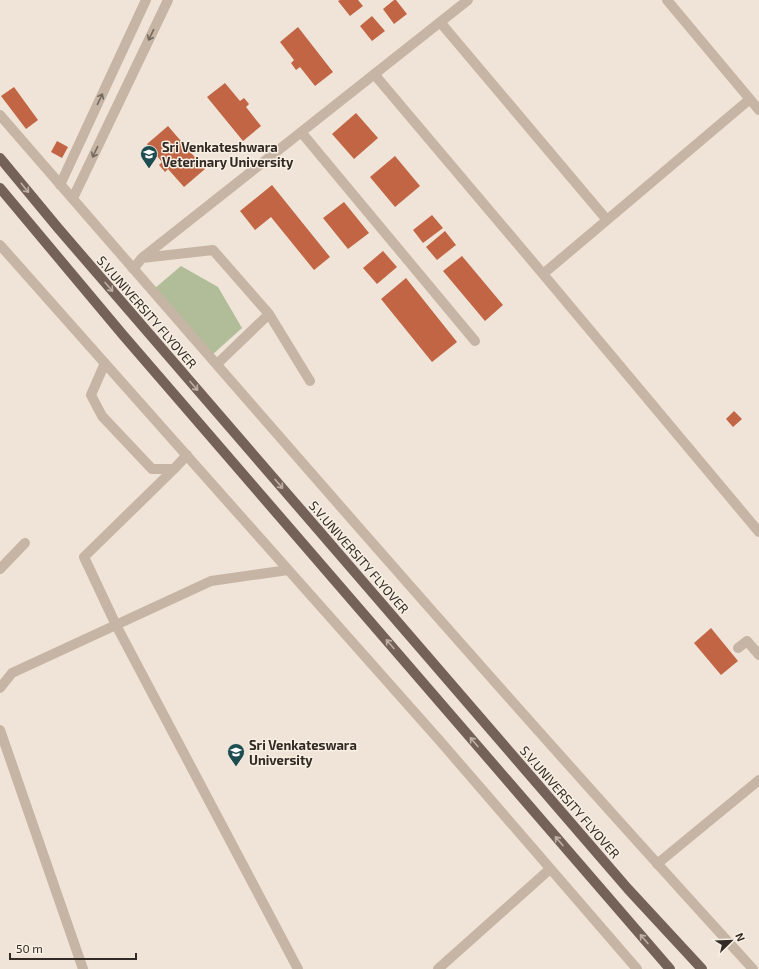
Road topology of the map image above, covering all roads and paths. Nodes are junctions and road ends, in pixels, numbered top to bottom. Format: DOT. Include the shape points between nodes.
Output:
graph roads {
  1 [pos="146,0"];
  2 [pos="168,0"];
  3 [pos="468,0"];
  4 [pos="666,0"];
  5 [pos="440,22"];
  6 [pos="374,74"];
  7 [pos="750,99"];
  8 [pos="759,110"];
  9 [pos="0,115"];
  10 [pos="301,132"];
  11 [pos="0,158"];
  12 [pos="60,185"];
  13 [pos="0,188"];
  14 [pos="73,198"];
  15 [pos="607,220"];
  16 [pos="0,245"];
  17 [pos="142,258"];
  18 [pos="133,269"];
  19 [pos="543,274"];
  20 [pos="269,314"];
  21 [pos="475,341"];
  22 [pos="105,363"];
  23 [pos="217,364"];
  24 [pos="310,381"];
  25 [pos="186,455"];
  26 [pos="174,469"];
  27 [pos="759,532"];
  28 [pos="25,543"];
  29 [pos="0,569"];
  30 [pos="288,570"];
  31 [pos="116,625"];
  32 [pos="738,648"];
  33 [pos="759,655"];
  34 [pos="0,688"];
  35 [pos="0,730"];
  36 [pos="759,780"];
  37 [pos="657,864"];
  38 [pos="550,869"];
  39 [pos="83,969"];
  40 [pos="298,969"];
  41 [pos="438,969"];
  42 [pos="637,969"];
  43 [pos="670,969"];
  44 [pos="702,969"];
  45 [pos="753,969"];
  12 -- 1 [label="street, one-way"];
  2 -- 14 [label="street, one-way"];
  3 -- 5 [label="street"];
  4 -- 7 [label="street"];
  5 -- 6 [label="street"];
  5 -- 15 [label="street"];
  6 -- 10 [label="street"];
  6 -- 19 [label="street"];
  7 -- 8 [label="street"];
  7 -- 15 [label="street"];
  9 -- 12 [label="street"];
  10 -- 17 [label="street"];
  10 -- 21 [label="street"];
  11 -- 44 [label="main road, S.V.UNIVERSITY FLYOVER, one-way" via="628,889"];
  12 -- 14 [label="street"];
  43 -- 13 [label="main road, one-way"];
  14 -- 18 [label="street"];
  15 -- 19 [label="street"];
  16 -- 22 [label="street"];
  17 -- 18 [label="street"];
  17 -- 20 [label="street" via="213,250"];
  18 -- 23 [label="street"];
  19 -- 27 [label="street"];
  20 -- 23 [label="street"];
  20 -- 24 [label="street"];
  22 -- 25 [label="street"];
  22 -- 26 [label="street" via="91,395 102,416 152,469"];
  23 -- 37 [label="street"];
  25 -- 26 [label="street"];
  25 -- 30 [label="street"];
  26 -- 31 [label="street" via="84,557"];
  28 -- 29 [label="street"];
  30 -- 31 [label="street" via="211,581"];
  30 -- 38 [label="street"];
  31 -- 34 [label="street" via="12,673"];
  31 -- 40 [label="street"];
  32 -- 33 [label="street" via="747,641"];
  35 -- 39 [label="street"];
  36 -- 37 [label="street"];
  37 -- 45 [label="street"];
  38 -- 41 [label="street"];
  38 -- 42 [label="street"];
}
